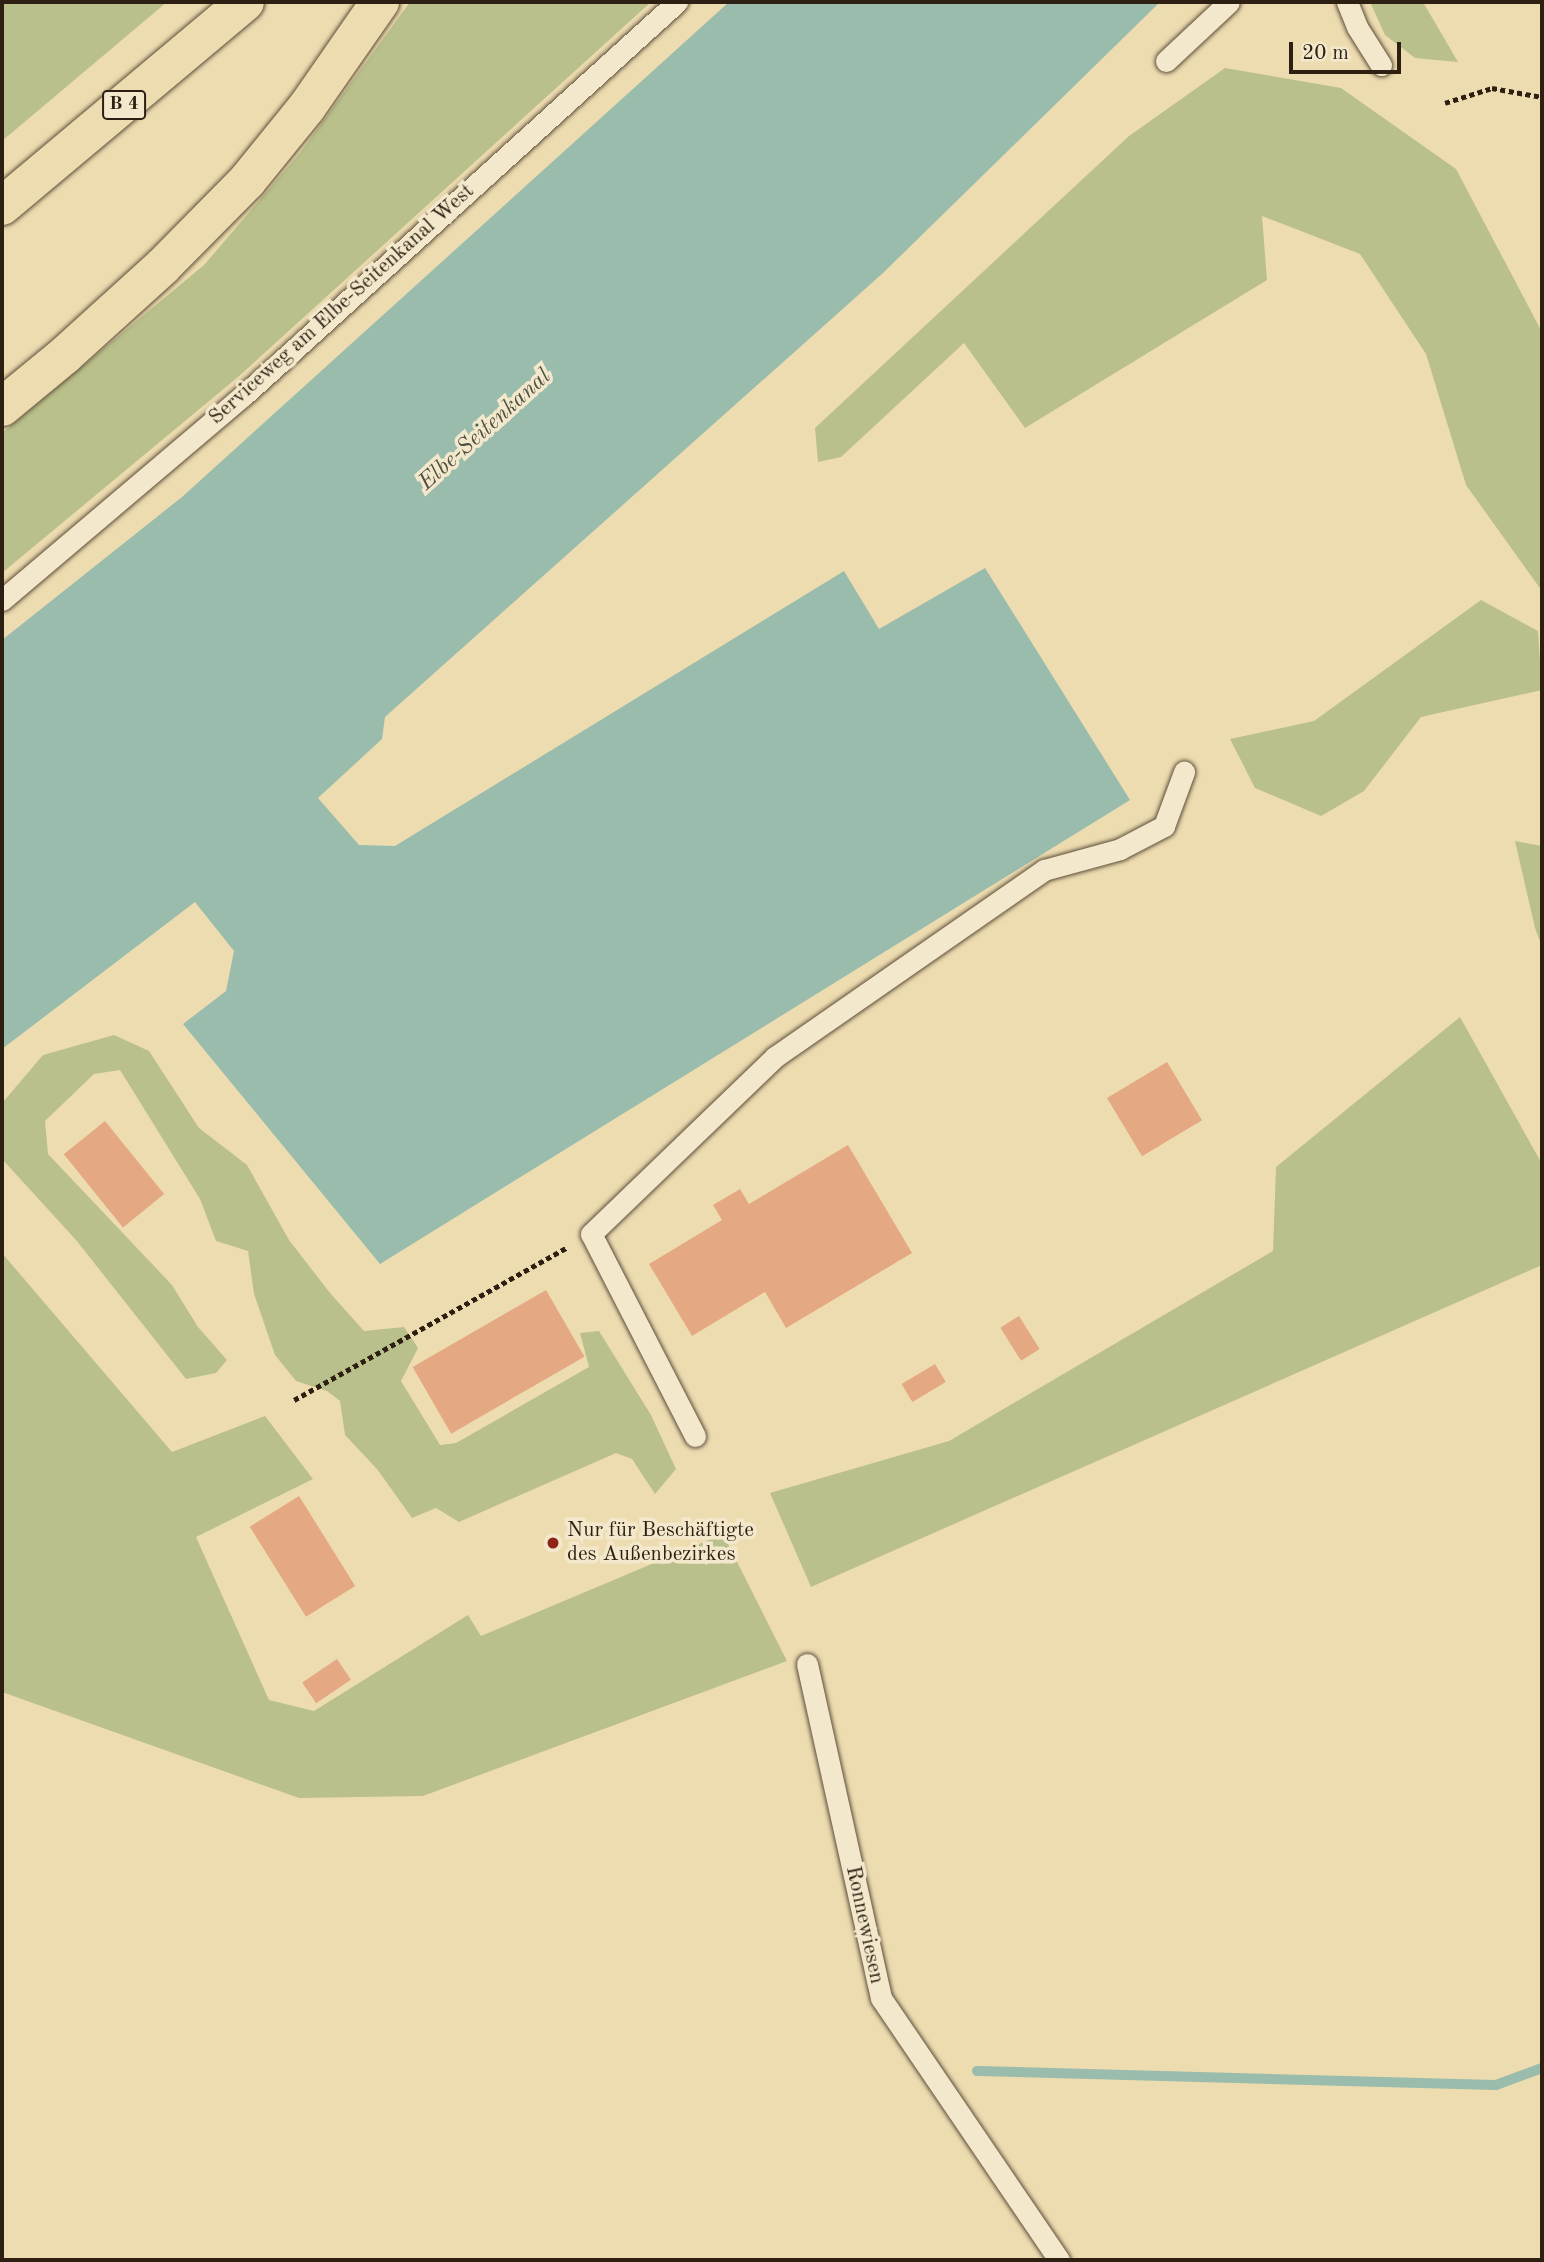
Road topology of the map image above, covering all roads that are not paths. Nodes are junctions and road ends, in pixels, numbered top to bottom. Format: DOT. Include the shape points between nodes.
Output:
graph roads {
  1 [pos="245,2"];
  2 [pos="380,2"];
  3 [pos="677,2"];
  4 [pos="1228,2"];
  5 [pos="1347,2"];
  6 [pos="1166,61"];
  7 [pos="1381,65"];
  8 [pos="2,206"];
  9 [pos="2,407"];
  10 [pos="2,600"];
  11 [pos="1184,772"];
  12 [pos="695,1437"];
  13 [pos="807,1664"];
  14 [pos="1059,2260"];
  1 -- 8 [label="highway, B 4"];
  2 -- 9 [label="highway" via="307,107 247,181 163,266"];
  3 -- 10 [label="lane, Serviceweg am Elbe-Seitenkanal West" via="244,395"];
  4 -- 6 [label="lane"];
  5 -- 7 [label="lane"];
  11 -- 12 [label="lane" via="1164,826 1120,849 1044,870 775,1056 592,1234"];
  13 -- 14 [label="lane, Ronnewiesen" via="881,1998"];
}
